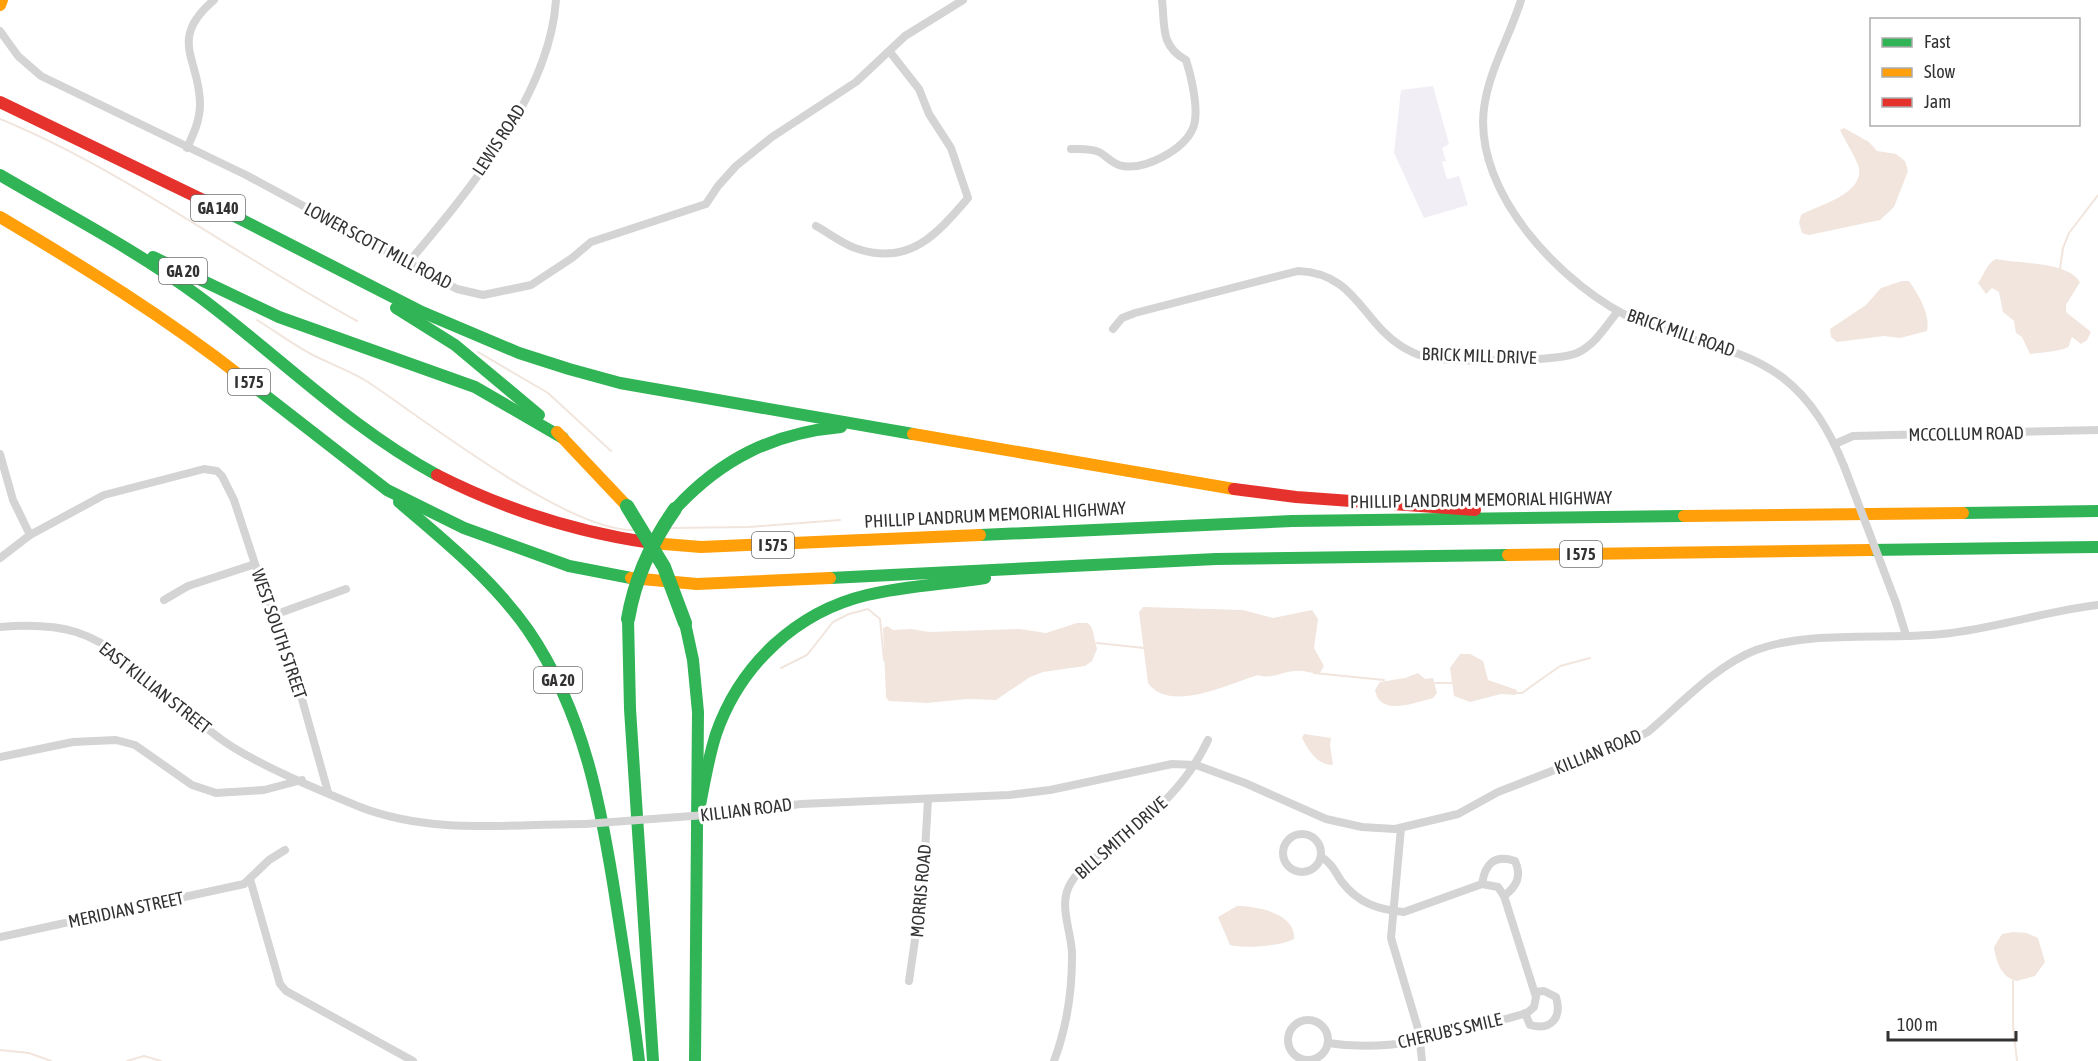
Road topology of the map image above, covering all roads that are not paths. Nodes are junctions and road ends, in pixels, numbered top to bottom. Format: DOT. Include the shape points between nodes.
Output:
graph roads {
  1 [pos="2,0"];
  2 [pos="214,0"];
  3 [pos="556,0"];
  4 [pos="963,0"];
  5 [pos="1162,0"];
  6 [pos="1521,0"];
  7 [pos="0,5"];
  8 [pos="0,31"];
  9 [pos="890,52"];
  10 [pos="0,102"];
  11 [pos="187,148"];
  12 [pos="1071,149"];
  13 [pos="0,176"];
  14 [pos="0,217"];
  15 [pos="86,226"];
  16 [pos="816,226"];
  17 [pos="408,263"];
  18 [pos="347,276"];
  19 [pos="1618,311"];
  20 [pos="1113,329"];
  21 [pos="864,426"];
  22 [pos="2098,430"];
  23 [pos="563,438"];
  24 [pos="1835,444"];
  25 [pos="0,454"];
  26 [pos="387,490"];
  27 [pos="2098,511"];
  28 [pos="1552,517"];
  29 [pos="30,535"];
  30 [pos="2098,547"];
  31 [pos="0,558"];
  32 [pos="255,564"];
  33 [pos="1064,566"];
  34 [pos="346,589"];
  35 [pos="164,600"];
  36 [pos="2098,605"];
  37 [pos="274,615"];
  38 [pos="0,627"];
  39 [pos="1906,635"];
  40 [pos="1208,740"];
  41 [pos="0,757"];
  42 [pos="1196,765"];
  43 [pos="302,780"];
  44 [pos="328,792"];
  45 [pos="928,800"];
  46 [pos="699,810"];
  47 [pos="1401,828"];
  48 [pos="285,850"];
  49 [pos="1321,857"];
  50 [pos="250,879"];
  51 [pos="1482,884"];
  52 [pos="1504,896"];
  53 [pos="1392,911"];
  54 [pos="0,937"];
  55 [pos="909,981"];
  56 [pos="1535,992"];
  57 [pos="1525,1013"];
  58 [pos="1419,1040"];
  59 [pos="1328,1043"];
  60 [pos="413,1061"];
  61 [pos="639,1061"];
  62 [pos="653,1061"];
  63 [pos="695,1061"];
  64 [pos="1054,1061"];
  65 [pos="1422,1061"];
  1 -- 7 [label="main road"];
  2 -- 11 [label="street" via="196,20 189,37 189,57 200,102 197,127"];
  3 -- 17 [label="street, LEWIS ROAD" via="543,55 523,109"];
  4 -- 9 [label="street, LOWER SCOTT MILL ROAD" via="905,36"];
  5 -- 12 [label="street" via="1167,44 1173,53 1186,60 1191,76 1193,128 1180,145 1160,158 1138,165 1122,166 1099,152"];
  6 -- 19 [label="street, BRICK MILL ROAD" via="1484,106 1486,142 1495,177 1507,203 1548,255 1580,285"];
  8 -- 11 [label="street, LOWER SCOTT MILL ROAD" via="18,56 41,76"];
  9 -- 16 [label="street" via="919,89 929,114 951,148 968,198 936,235 896,255 857,249"];
  9 -- 17 [label="street, LOWER SCOTT MILL ROAD" via="856,82 772,137 736,166 706,204 591,242 531,285 483,295 457,289"];
  10 -- 18 [label="main road, GA 140"];
  11 -- 17 [label="street, LOWER SCOTT MILL ROAD" via="246,175"];
  13 -- 15 [label="main road, PHILLIP LANDRUM MEMORIAL HIGHWAY / I 575"];
  14 -- 26 [label="main road, I 575" via="179,328"];
  15 -- 23 [label="main road, GA 20" via="279,317 475,387"];
  15 -- 28 [label="main road, PHILLIP LANDRUM MEMORIAL HIGHWAY / I 575" via="177,281 353,421 416,464 518,514 620,541 701,547 1232,523"];
  18 -- 21 [label="main road" via="474,337 564,369 620,383"];
  18 -- 23 [label="main road, GA 140" via="454,345"];
  19 -- 20 [label="street, BRICK MILL DRIVE" via="1588,346 1559,358 1427,357 1398,344 1352,293 1331,278 1298,271 1136,313 1122,318"];
  19 -- 24 [label="street, BRICK MILL ROAD" via="1651,326 1727,348 1771,370 1797,392"];
  21 -- 28 [label="main road" via="1212,486 1296,497"];
  21 -- 62 [label="main road, bridge" via="802,431 752,447 710,474 675,510 654,539 634,588 628,619 630,709"];
  22 -- 24 [label="street, MCCOLLUM ROAD" via="1853,436"];
  23 -- 46 [label="main road, GA 20, bridge" via="627,506 660,560 685,623 698,712"];
  24 -- 39 [label="street, BRICK MILL ROAD, bridge"];
  25 -- 29 [label="street" via="13,500"];
  26 -- 33 [label="main road, I 575" via="517,549 590,572 656,582 736,582"];
  26 -- 61 [label="main road, GA 20" via="462,556 507,603 543,653 571,707 599,794"];
  27 -- 28 [label="main road, PHILLIP LANDRUM MEMORIAL HIGHWAY / I 575"];
  29 -- 31 [label="street"];
  29 -- 32 [label="street, WEST SOUTH STREET" via="104,495 204,469 217,471 234,500"];
  30 -- 33 [label="main road, I 575" via="1337,556"];
  32 -- 35 [label="street" via="188,586"];
  32 -- 37 [label="street, WEST SOUTH STREET"];
  33 -- 46 [label="main road" via="867,595 830,607 796,626 759,658 730,700 712,748"];
  34 -- 37 [label="street"];
  36 -- 39 [label="street, KILLIAN ROAD" via="1960,632"];
  37 -- 44 [label="street, WEST SOUTH STREET" via="294,666"];
  38 -- 43 [label="street, EAST KILLIAN STREET" via="54,627 99,642 225,742"];
  39 -- 47 [label="street, KILLIAN ROAD" via="1789,642 1756,650 1725,668 1648,732 1498,792 1458,814"];
  40 -- 42 [label="street"];
  41 -- 43 [label="street" via="73,742 116,740 135,745 192,785 216,794 264,790"];
  42 -- 45 [label="street, KILLIAN ROAD" via="1162,766 1050,790"];
  42 -- 47 [label="street, KILLIAN ROAD" via="1326,819 1362,827"];
  42 -- 64 [label="street, BILL SMITH DRIVE" via="1145,820 1071,881 1066,908 1073,955 1071,980 1065,1024"];
  43 -- 44 [label="street, KILLIAN ROAD"];
  44 -- 45 [label="street, KILLIAN ROAD, bridge" via="382,814 421,823 470,826 585,824 801,804"];
  45 -- 55 [label="street, MORRIS ROAD" via="924,885"];
  46 -- 63 [label="main road, GA 20"];
  47 -- 53 [label="street"];
  48 -- 50 [label="street"];
  49 -- 49 [label="street" via="1318,842 1306,834 1291,837 1283,849 1286,864 1298,872 1313,869"];
  49 -- 53 [label="street" via="1330,861 1356,897 1370,906"];
  50 -- 54 [label="street, MERIDIAN STREET" via="244,884"];
  50 -- 60 [label="street" via="280,984 286,991"];
  51 -- 52 [label="street" via="1498,887"];
  51 -- 52 [label="street" via="1492,861 1504,857 1515,861 1520,872 1517,884"];
  51 -- 53 [label="street" via="1404,912"];
  52 -- 56 [label="street"];
  53 -- 58 [label="street" via="1391,938"];
  56 -- 57 [label="street, CHERUB'S SMILE" via="1534,1007"];
  56 -- 57 [label="street" via="1544,991 1556,997 1557,1019 1538,1027 1530,1025"];
  57 -- 58 [label="street, CHERUB'S SMILE" via="1443,1037"];
  58 -- 59 [label="street, CHERUB'S SMILE" via="1384,1046"];
  58 -- 65 [label="street"];
  59 -- 59 [label="street" via="1326,1030 1310,1019 1292,1027 1288,1039 1296,1056 1310,1060 1322,1055"];
}
